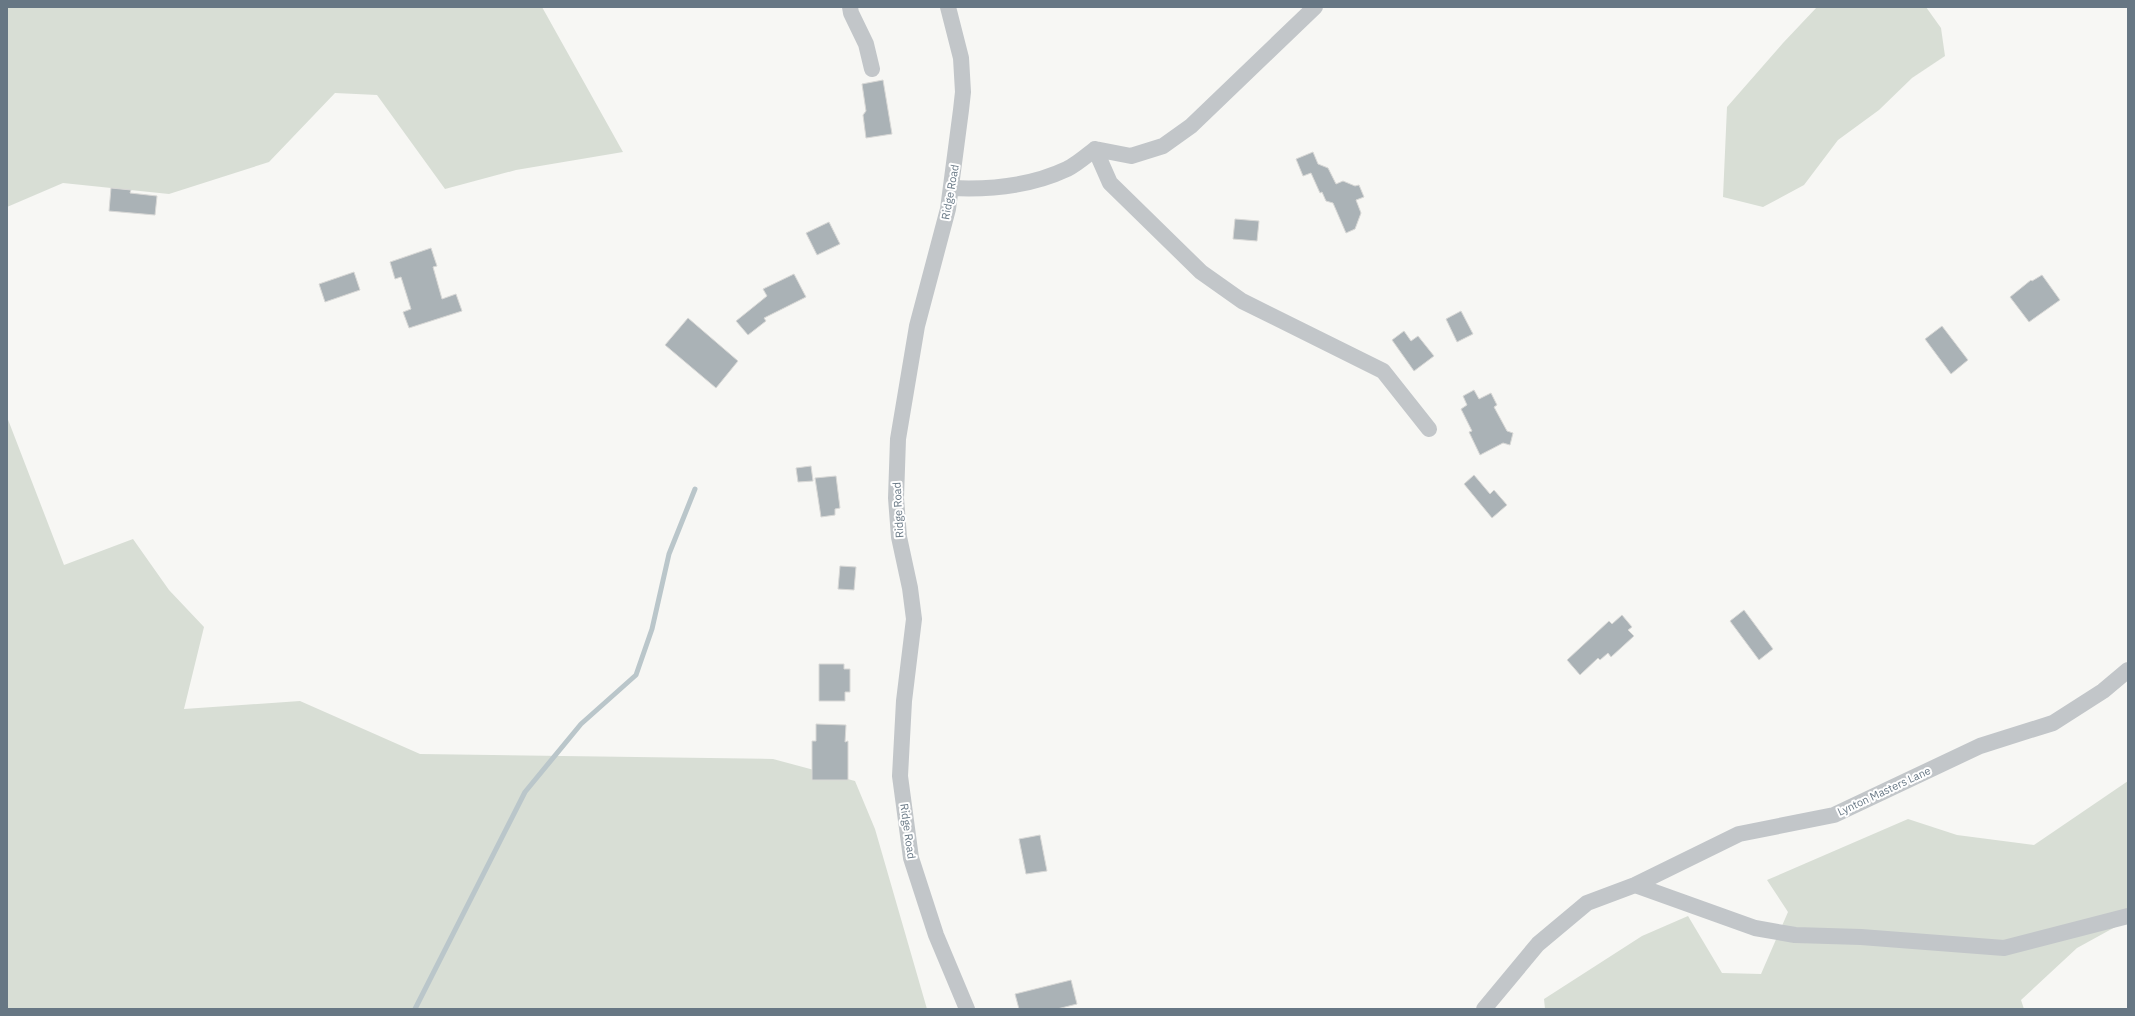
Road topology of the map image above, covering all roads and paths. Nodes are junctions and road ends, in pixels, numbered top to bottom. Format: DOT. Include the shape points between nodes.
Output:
graph roads {
  1 [pos="850,7"];
  2 [pos="948,7"];
  3 [pos="1316,7"];
  4 [pos="872,69"];
  5 [pos="1095,149"];
  6 [pos="952,188"];
  7 [pos="1429,429"];
  8 [pos="2128,670"];
  9 [pos="1635,885"];
  10 [pos="2128,916"];
  11 [pos="967,1009"];
  12 [pos="1484,1009"];
  1 -- 4 [label="street" via="870,54"];
  2 -- 6 [label="street, Ridge Road" via="963,74"];
  3 -- 5 [label="street" via="1191,126 1163,146 1131,156"];
  5 -- 6 [label="street" via="1068,168 1026,183 976,189"];
  5 -- 7 [label="street" via="1110,183 1201,272 1242,301 1383,371"];
  6 -- 11 [label="street, Ridge Road" via="917,326 898,439 896,498 899,537 914,619 904,701 900,776 911,858 936,935"];
  8 -- 9 [label="street, Lynton Masters Lane" via="2103,691 2053,723 1980,746 1834,815 1739,834"];
  9 -- 10 [label="street" via="1755,928 1796,935 1861,937 2004,948"];
  9 -- 12 [label="street, Lynton Masters Lane" via="1587,903 1538,944"];
}
